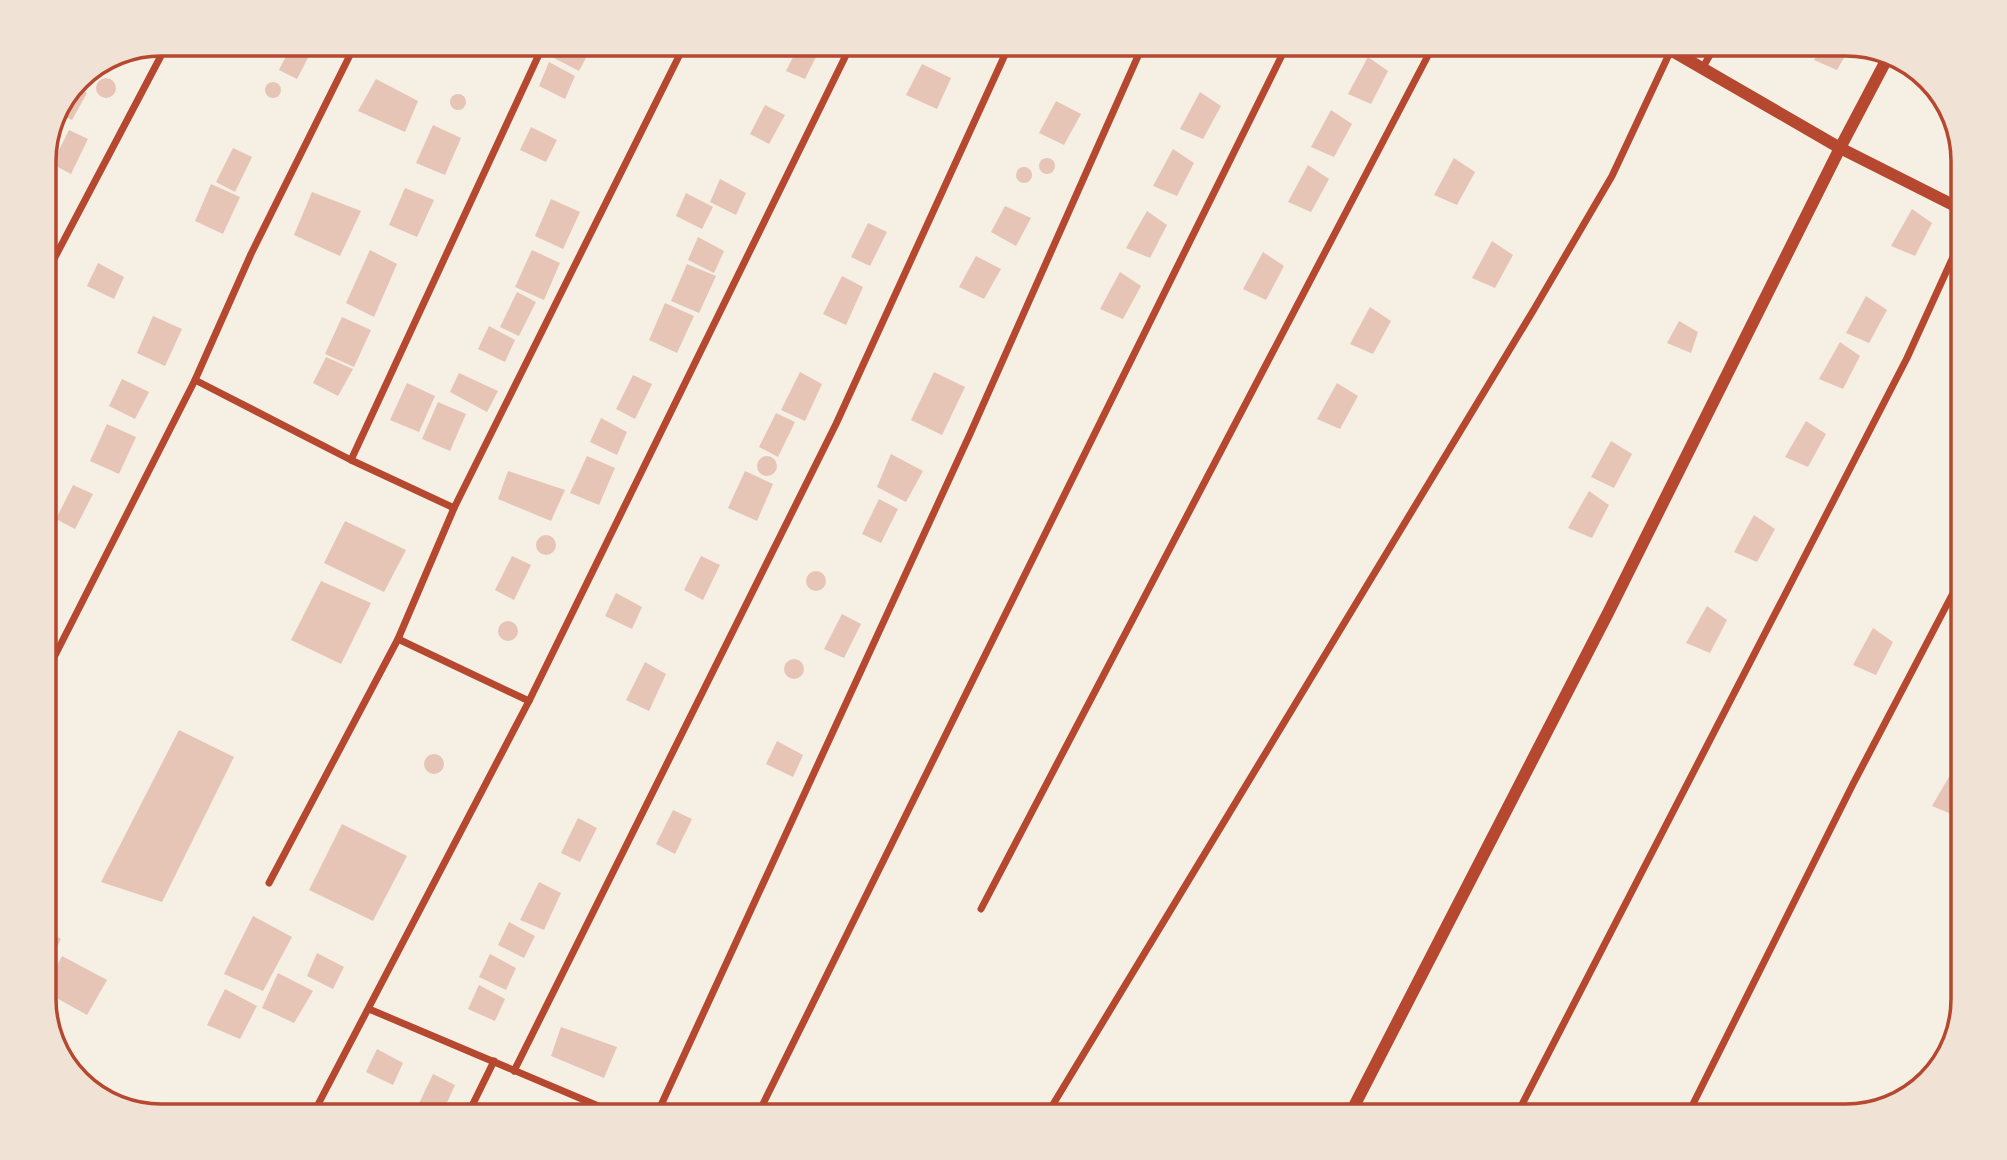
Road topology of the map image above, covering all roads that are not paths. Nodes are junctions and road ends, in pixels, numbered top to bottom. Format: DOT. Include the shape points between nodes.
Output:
graph roads {
  1 [pos="161,56"];
  2 [pos="350,56"];
  3 [pos="538,56"];
  4 [pos="679,56"];
  5 [pos="846,56"];
  6 [pos="1004,56"];
  7 [pos="1138,56"];
  8 [pos="1282,56"];
  9 [pos="1428,56"];
  10 [pos="1662,56"];
  11 [pos="1681,56"];
  12 [pos="1709,56"];
  13 [pos="1885,64"];
  14 [pos="1702,69"];
  15 [pos="1840,149"];
  16 [pos="1951,204"];
  17 [pos="56,255"];
  18 [pos="1951,261"];
  19 [pos="195,380"];
  20 [pos="351,460"];
  21 [pos="454,508"];
  22 [pos="1951,597"];
  23 [pos="398,639"];
  24 [pos="56,653"];
  25 [pos="529,701"];
  26 [pos="269,883"];
  27 [pos="981,909"];
  28 [pos="369,1009"];
  29 [pos="494,1061"];
  30 [pos="514,1071"];
  31 [pos="319,1104"];
  32 [pos="473,1104"];
  33 [pos="593,1104"];
  34 [pos="662,1104"];
  35 [pos="763,1104"];
  36 [pos="1053,1104"];
  37 [pos="1355,1104"];
  38 [pos="1522,1104"];
  39 [pos="1693,1104"];
  1 -- 17 [label="street"];
  2 -- 19 [label="street" via="251,254"];
  3 -- 20 [label="street"];
  4 -- 21 [label="street"];
  5 -- 25 [label="street"];
  6 -- 30 [label="street" via="836,424"];
  7 -- 34 [label="street" via="970,434"];
  8 -- 35 [label="street"];
  9 -- 27 [label="street"];
  10 -- 36 [label="street" via="1612,176"];
  11 -- 14 [label="street"];
  12 -- 14 [label="street"];
  13 -- 15 [label="street"];
  14 -- 15 [label="street"];
  15 -- 16 [label="street"];
  15 -- 37 [label="street"];
  18 -- 38 [label="street" via="1907,358"];
  19 -- 20 [label="street"];
  19 -- 24 [label="street"];
  20 -- 21 [label="street"];
  21 -- 23 [label="street"];
  22 -- 39 [label="street"];
  23 -- 25 [label="street"];
  23 -- 26 [label="street"];
  25 -- 28 [label="street"];
  28 -- 29 [label="street"];
  28 -- 31 [label="street"];
  29 -- 30 [label="street"];
  29 -- 32 [label="street"];
  30 -- 33 [label="street"];
}
